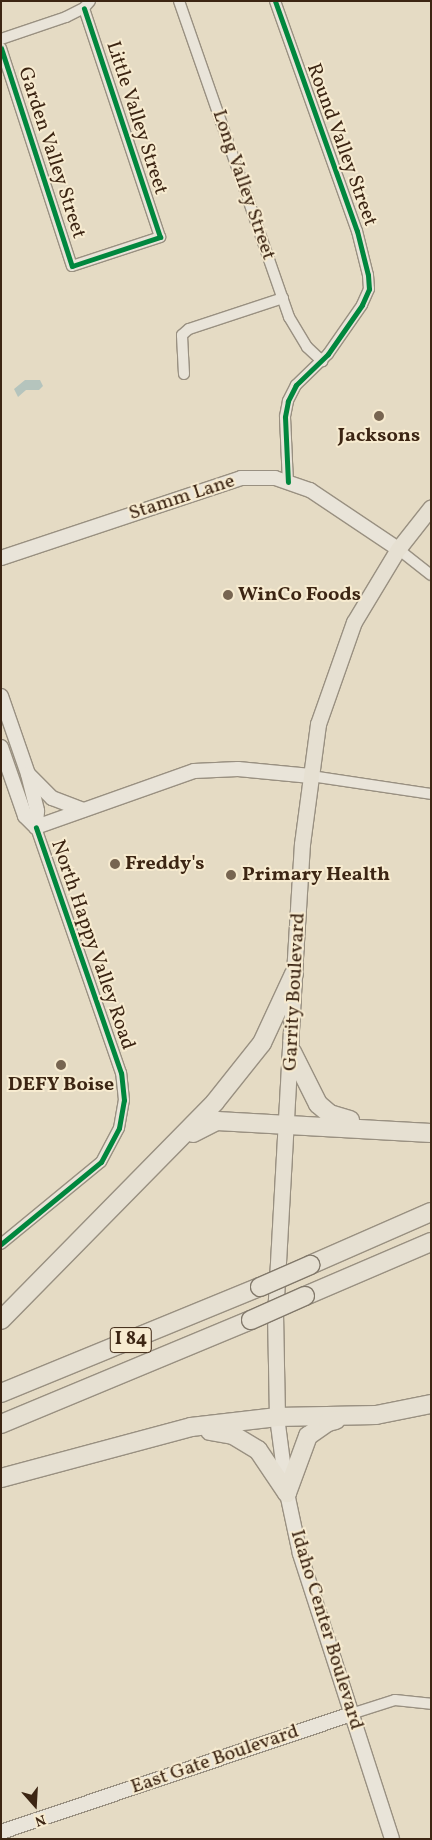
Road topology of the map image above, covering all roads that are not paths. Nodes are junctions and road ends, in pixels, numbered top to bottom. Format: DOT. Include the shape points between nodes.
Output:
graph roads {
  1 [pos="179,1"];
  2 [pos="275,1"];
  3 [pos="87,5"];
  4 [pos="1,38"];
  5 [pos="1,48"];
  6 [pos="72,266"];
  7 [pos="283,298"];
  8 [pos="322,361"];
  9 [pos="184,374"];
  10 [pos="288,482"];
  11 [pos="431,507"];
  12 [pos="398,549"];
  13 [pos="1,558"];
  14 [pos="431,575"];
  15 [pos="1,696"];
  16 [pos="1,747"];
  17 [pos="28,774"];
  18 [pos="311,776"];
  19 [pos="431,794"];
  20 [pos="83,810"];
  21 [pos="36,828"];
  22 [pos="294,974"];
  23 [pos="292,1052"];
  24 [pos="286,1124"];
  25 [pos="372,1127"];
  26 [pos="431,1133"];
  27 [pos="184,1138"];
  28 [pos="431,1212"];
  29 [pos="431,1242"];
  30 [pos="1,1244"];
  31 [pos="1,1320"];
  32 [pos="1,1393"];
  33 [pos="431,1404"];
  34 [pos="277,1417"];
  35 [pos="346,1418"];
  36 [pos="1,1424"];
  37 [pos="191,1427"];
  38 [pos="1,1478"];
  39 [pos="287,1493"];
  40 [pos="431,1704"];
  41 [pos="351,1714"];
  42 [pos="1,1832"];
  43 [pos="392,1839"];
  1 -- 7 [label="street, Long Valley Street"];
  2 -- 8 [label="street, Round Valley Street" via="357,231 368,275 369,289 362,305"];
  3 -- 4 [label="street"];
  3 -- 6 [label="street, Little Valley Street" via="160,237"];
  5 -- 6 [label="street, Garden Valley Street"];
  7 -- 8 [label="street, Long Valley Street" via="290,318 307,347"];
  7 -- 9 [label="street" via="189,329 182,335"];
  8 -- 10 [label="street, Round Valley Street" via="296,385 288,400 285,417"];
  10 -- 12 [label="main road, Stamm Lane" via="310,490"];
  10 -- 13 [label="main road, Stamm Lane" via="275,478 240,478"];
  11 -- 12 [label="main road, Garrity Boulevard"];
  12 -- 14 [label="street, Stamm Lane"];
  12 -- 18 [label="main road, Garrity Boulevard" via="354,622 339,659 318,724"];
  15 -- 17 [label="main road, North Happy Valley Road"];
  16 -- 21 [label="main road, North Happy Valley Road" via="25,816"];
  17 -- 20 [label="main road" via="52,798"];
  17 -- 21 [label="main road, North Happy Valley Road" via="37,811"];
  18 -- 19 [label="street"];
  18 -- 20 [label="main road" via="238,769 194,771"];
  18 -- 22 [label="main road, Garrity Boulevard" via="302,844"];
  20 -- 21 [label="main road"];
  21 -- 30 [label="street, North Happy Valley Road" via="121,1073 124,1100 119,1128 101,1162"];
  22 -- 23 [label="main road, Garrity Boulevard"];
  22 -- 27 [label="highway" via="249,1063"];
  23 -- 24 [label="main road, Garrity Boulevard"];
  23 -- 25 [label="highway" via="318,1104 330,1114"];
  24 -- 25 [label="highway"];
  24 -- 27 [label="highway" via="217,1121"];
  24 -- 34 [label="main road, Garrity Boulevard" via="275,1316"];
  25 -- 26 [label="highway"];
  27 -- 31 [label="highway"];
  28 -- 32 [label="highway, I 84, bridge" via="260,1288"];
  29 -- 36 [label="highway, I 84, bridge"];
  33 -- 35 [label="highway"];
  34 -- 35 [label="highway"];
  34 -- 37 [label="highway"];
  34 -- 39 [label="main road, Idaho Center Boulevard"];
  35 -- 39 [label="highway" via="328,1422 308,1436"];
  37 -- 38 [label="highway"];
  37 -- 39 [label="highway" via="232,1435 250,1444 266,1460"];
  39 -- 41 [label="main road, Idaho Center Boulevard" via="300,1554"];
  40 -- 41 [label="street, East Gate Boulevard" via="395,1700"];
  41 -- 42 [label="main road, East Gate Boulevard"];
  41 -- 43 [label="main road, Idaho Center Boulevard"];
}
